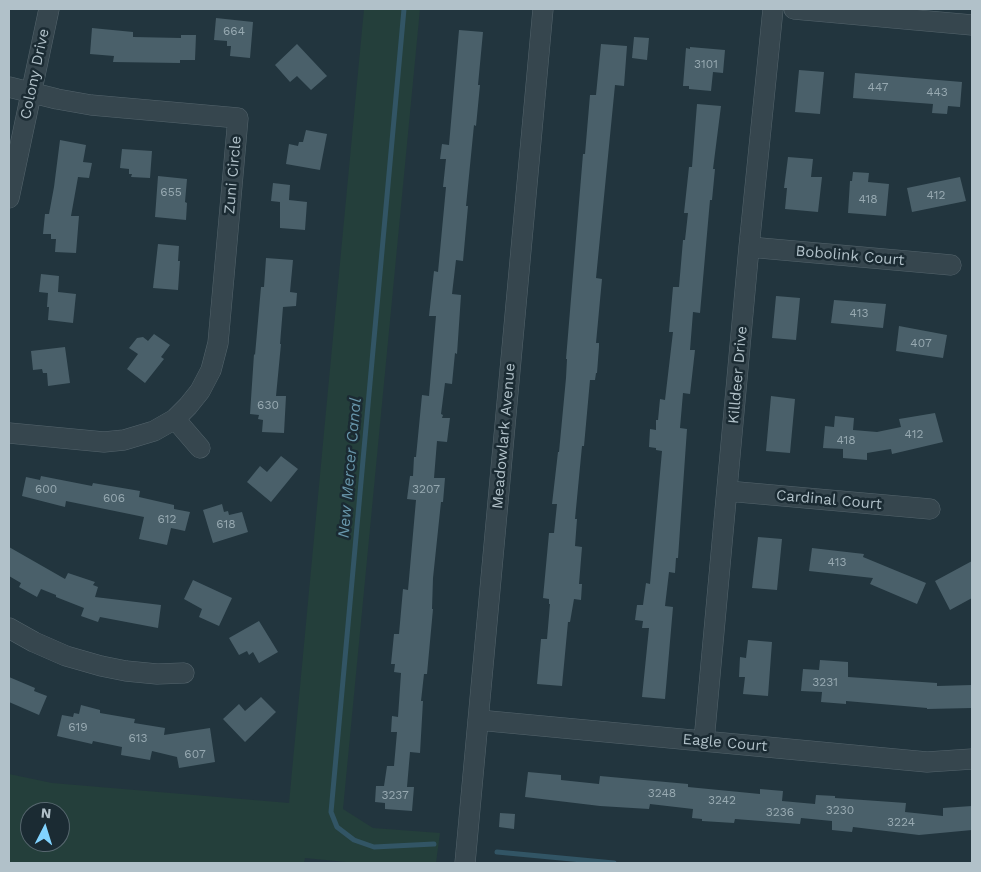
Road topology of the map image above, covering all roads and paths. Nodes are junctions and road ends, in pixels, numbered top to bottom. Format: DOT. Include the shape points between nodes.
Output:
graph roads {
  1 [pos="49,9"];
  2 [pos="543,9"];
  3 [pos="773,9"];
  4 [pos="794,9"];
  5 [pos="972,25"];
  6 [pos="9,86"];
  7 [pos="31,92"];
  8 [pos="9,198"];
  9 [pos="749,247"];
  10 [pos="951,265"];
  11 [pos="174,420"];
  12 [pos="9,433"];
  13 [pos="200,448"];
  14 [pos="728,491"];
  15 [pos="930,510"];
  16 [pos="9,628"];
  17 [pos="184,673"];
  18 [pos="478,720"];
  19 [pos="704,741"];
  20 [pos="972,759"];
  21 [pos="465,863"];
  1 -- 7 [label="street, Colony Drive"];
  2 -- 18 [label="street, Meadowlark Avenue"];
  3 -- 9 [label="street, Killdeer Drive"];
  4 -- 5 [label="street"];
  6 -- 7 [label="street, Zuni Circle"];
  7 -- 8 [label="street, Colony Drive"];
  7 -- 11 [label="street, Zuni Circle" via="91,105 238,118 216,355 200,391"];
  9 -- 10 [label="street, Bobolink Court"];
  9 -- 14 [label="street, Killdeer Drive"];
  11 -- 12 [label="street, Zuni Circle" via="139,437 104,442"];
  11 -- 13 [label="street"];
  14 -- 15 [label="street, Cardinal Court"];
  14 -- 19 [label="street, Killdeer Drive"];
  16 -- 17 [label="street" via="66,656 100,666 157,674"];
  18 -- 19 [label="street, Eagle Court"];
  18 -- 21 [label="street, Meadowlark Avenue"];
  19 -- 20 [label="street, Eagle Court" via="927,762"];
}
